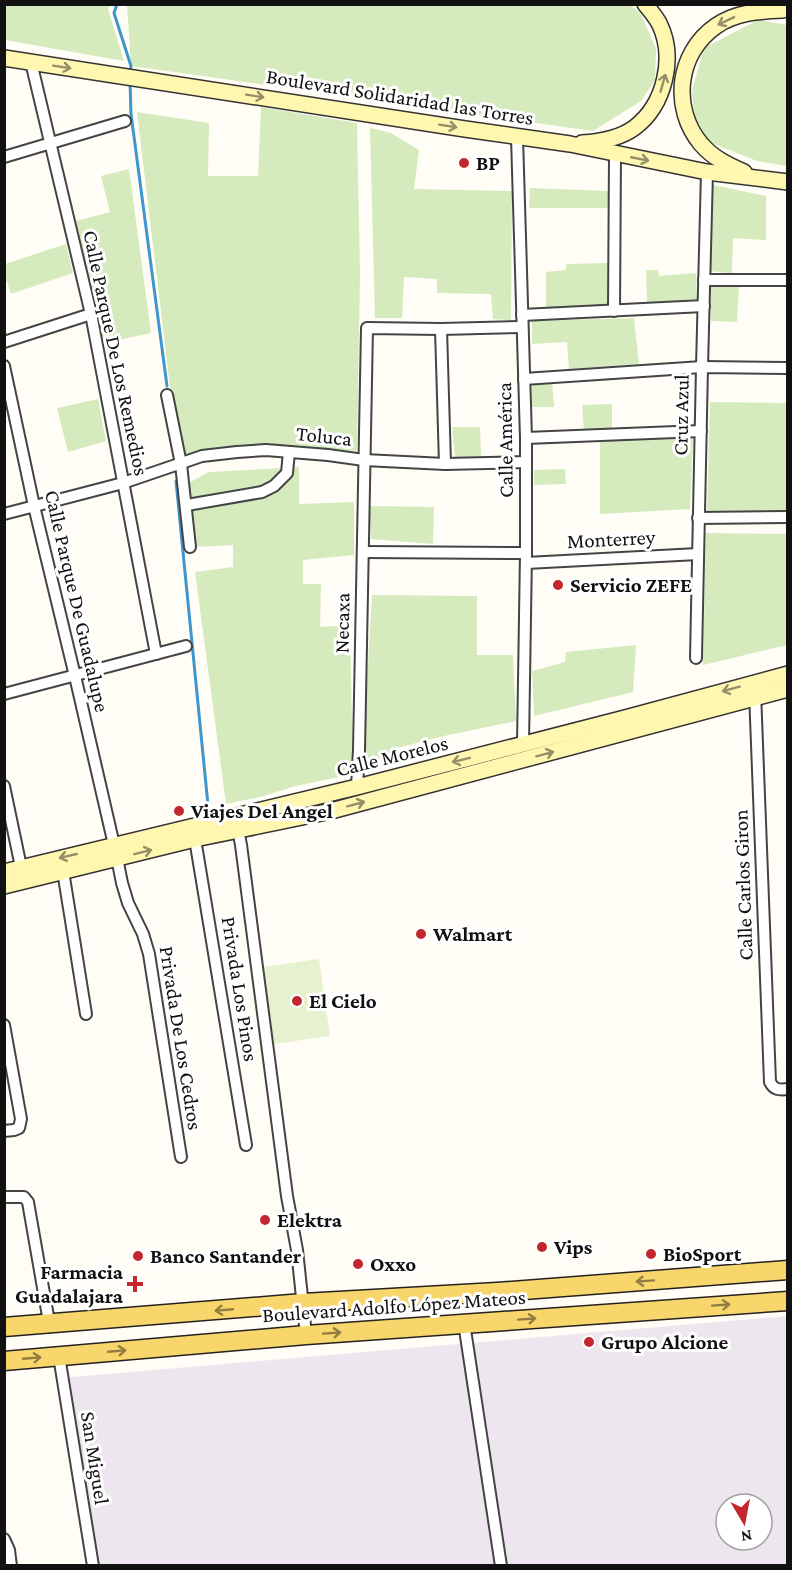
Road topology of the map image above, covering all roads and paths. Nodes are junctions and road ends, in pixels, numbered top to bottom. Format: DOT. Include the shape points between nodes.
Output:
graph roads {
  1 [pos="645,4"];
  2 [pos="752,4"];
  3 [pos="785,11"];
  4 [pos="4,58"];
  5 [pos="32,62"];
  6 [pos="125,121"];
  7 [pos="517,137"];
  8 [pos="50,143"];
  9 [pos="570,144"];
  10 [pos="615,154"];
  11 [pos="4,157"];
  12 [pos="707,172"];
  13 [pos="758,178"];
  14 [pos="788,182"];
  15 [pos="705,280"];
  16 [pos="788,280"];
  17 [pos="704,306"];
  18 [pos="614,310"];
  19 [pos="91,314"];
  20 [pos="522,315"];
  21 [pos="522,327"];
  22 [pos="441,329"];
  23 [pos="4,342"];
  24 [pos="4,366"];
  25 [pos="702,367"];
  26 [pos="788,368"];
  27 [pos="524,379"];
  28 [pos="167,395"];
  29 [pos="701,431"];
  30 [pos="526,438"];
  31 [pos="289,452"];
  32 [pos="364,460"];
  33 [pos="526,462"];
  34 [pos="181,464"];
  35 [pos="445,464"];
  36 [pos="123,483"];
  37 [pos="187,505"];
  38 [pos="34,506"];
  39 [pos="4,514"];
  40 [pos="698,518"];
  41 [pos="788,518"];
  42 [pos="190,547"];
  43 [pos="363,552"];
  44 [pos="698,554"];
  45 [pos="526,558"];
  46 [pos="186,646"];
  47 [pos="156,654"];
  48 [pos="696,658"];
  49 [pos="788,674"];
  50 [pos="75,676"];
  51 [pos="754,682"];
  52 [pos="788,689"];
  53 [pos="4,694"];
  54 [pos="755,698"];
  55 [pos="523,744"];
  56 [pos="4,786"];
  57 [pos="357,786"];
  58 [pos="236,823"];
  59 [pos="195,839"];
  60 [pos="116,852"];
  61 [pos="21,867"];
  62 [pos="63,871"];
  63 [pos="4,872"];
  64 [pos="4,886"];
  65 [pos="86,1014"];
  66 [pos="4,1024"];
  67 [pos="788,1089"];
  68 [pos="4,1131"];
  69 [pos="246,1145"];
  70 [pos="181,1157"];
  71 [pos="4,1197"];
  72 [pos="788,1270"];
  73 [pos="788,1301"];
  74 [pos="303,1303"];
  75 [pos="49,1322"];
  76 [pos="464,1323"];
  77 [pos="4,1326"];
  78 [pos="306,1335"];
  79 [pos="59,1356"];
  80 [pos="4,1361"];
  81 [pos="4,1539"];
  82 [pos="11,1566"];
  83 [pos="93,1566"];
  84 [pos="501,1566"];
  9 -- 1 [label="main road, one-way" via="626,133 643,120 656,102 665,80 666,45"];
  2 -- 3 [label="main road"];
  3 -- 13 [label="main road, one-way" via="746,14 716,26 694,51 682,79 686,114 702,146 720,161"];
  4 -- 5 [label="main road, Boulevard Solidaridad las Torres"];
  5 -- 7 [label="main road, Boulevard Solidaridad las Torres, one-way"];
  5 -- 8 [label="street, Calle Parque De Los Remedios"];
  6 -- 8 [label="street"];
  7 -- 9 [label="main road, Boulevard Solidaridad las Torres"];
  7 -- 20 [label="street, Calle América"];
  8 -- 11 [label="street"];
  8 -- 19 [label="street, Calle Parque De Los Remedios"];
  9 -- 10 [label="main road, Boulevard Solidaridad las Torres"];
  10 -- 12 [label="main road, Boulevard Solidaridad las Torres, one-way"];
  10 -- 18 [label="street"];
  12 -- 13 [label="main road, Boulevard Solidaridad las Torres"];
  12 -- 15 [label="street, Cruz Azul"];
  13 -- 14 [label="main road, Boulevard Solidaridad las Torres"];
  15 -- 16 [label="street"];
  15 -- 17 [label="street, Cruz Azul"];
  17 -- 18 [label="street"];
  17 -- 25 [label="street, Cruz Azul"];
  18 -- 20 [label="street"];
  19 -- 23 [label="street"];
  19 -- 36 [label="street, Calle Parque De Los Remedios"];
  20 -- 21 [label="street, Calle América"];
  21 -- 22 [label="street"];
  21 -- 27 [label="street, Calle América"];
  22 -- 32 [label="street, Necaxa" via="366,328"];
  22 -- 35 [label="street"];
  24 -- 38 [label="street, Calle Parque De Guadalupe"];
  25 -- 26 [label="street"];
  25 -- 27 [label="street"];
  25 -- 29 [label="street, Cruz Azul"];
  27 -- 30 [label="street, Calle América"];
  28 -- 34 [label="street"];
  29 -- 30 [label="street"];
  29 -- 40 [label="street, Cruz Azul"];
  30 -- 33 [label="street, Calle América"];
  31 -- 32 [label="street, Toluca"];
  31 -- 34 [label="street, Toluca" via="237,452 202,456"];
  31 -- 37 [label="street" via="286,473 274,486 262,492"];
  32 -- 35 [label="street, Toluca"];
  32 -- 43 [label="street, Necaxa"];
  33 -- 35 [label="street, Toluca"];
  33 -- 45 [label="street, Calle América"];
  34 -- 36 [label="street, Toluca"];
  34 -- 37 [label="street"];
  36 -- 38 [label="street, Toluca"];
  36 -- 47 [label="street, Calle Parque De Los Remedios"];
  37 -- 42 [label="street"];
  38 -- 39 [label="street, Toluca"];
  38 -- 50 [label="street, Calle Parque De Guadalupe"];
  40 -- 41 [label="street"];
  40 -- 44 [label="street, Cruz Azul"];
  43 -- 45 [label="street, Monterrey"];
  43 -- 57 [label="street, Necaxa"];
  44 -- 45 [label="street, Monterrey"];
  44 -- 48 [label="street, Cruz Azul"];
  45 -- 55 [label="street, Calle América"];
  46 -- 47 [label="street"];
  47 -- 50 [label="street"];
  49 -- 51 [label="main road, Calle Morelos"];
  50 -- 53 [label="street"];
  50 -- 60 [label="street, Calle Parque De Guadalupe"];
  51 -- 54 [label="street, Calle Carlos Giron"];
  51 -- 55 [label="main road, Calle Morelos, one-way"];
  52 -- 54 [label="main road, Calle Morelos"];
  58 -- 54 [label="main road, Calle Morelos, one-way" via="331,811"];
  54 -- 67 [label="street, Calle Carlos Giron" via="771,1082 781,1090"];
  55 -- 57 [label="main road, Calle Morelos, one-way"];
  56 -- 61 [label="street"];
  57 -- 58 [label="main road, Calle Morelos"];
  58 -- 59 [label="main road, Calle Morelos"];
  58 -- 60 [label="main road, Calle Morelos"];
  58 -- 74 [label="street"];
  60 -- 59 [label="main road, Calle Morelos, one-way"];
  59 -- 69 [label="street, Privada Los Pinos"];
  60 -- 61 [label="main road, Calle Morelos, one-way"];
  60 -- 62 [label="main road, Calle Morelos"];
  60 -- 70 [label="street, Privada De Los Cedros" via="128,903 146,942"];
  61 -- 63 [label="main road, Calle Morelos"];
  62 -- 64 [label="main road, Calle Morelos"];
  62 -- 65 [label="street"];
  66 -- 68 [label="street" via="21,1119 19,1128"];
  71 -- 75 [label="street" via="24,1197 28,1202"];
  72 -- 74 [label="main road, Boulevard Adolfo López Mateos, one-way"];
  76 -- 73 [label="main road, Boulevard Adolfo López Mateos, one-way"];
  74 -- 75 [label="main road, Boulevard Adolfo López Mateos, one-way"];
  74 -- 78 [label="street"];
  75 -- 77 [label="main road, Boulevard Adolfo López Mateos"];
  78 -- 76 [label="main road, Boulevard Adolfo López Mateos, one-way"];
  76 -- 84 [label="street"];
  79 -- 78 [label="main road, Boulevard Adolfo López Mateos, one-way"];
  80 -- 79 [label="main road, Boulevard Adolfo López Mateos, one-way"];
  79 -- 83 [label="street, San Miguel"];
  81 -- 82 [label="street"];
}
